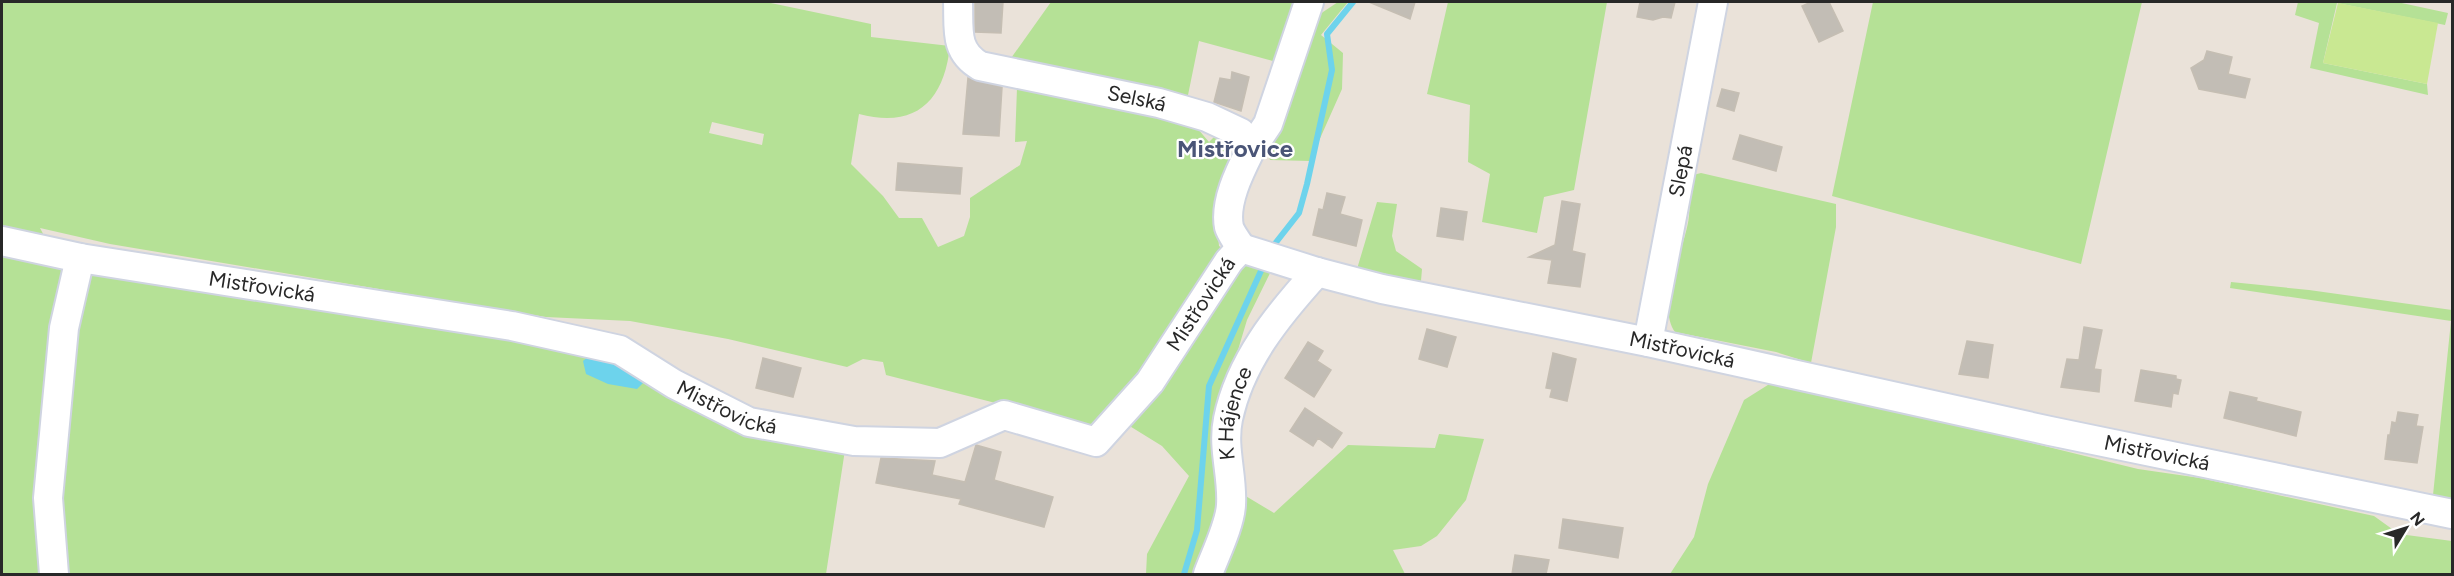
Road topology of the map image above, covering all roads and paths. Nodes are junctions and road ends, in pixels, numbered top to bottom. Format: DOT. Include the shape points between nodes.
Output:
graph roads {
  1 [pos="958,2"];
  2 [pos="1309,2"];
  3 [pos="1713,2"];
  4 [pos="1251,149"];
  5 [pos="2,241"];
  6 [pos="1258,254"];
  7 [pos="80,258"];
  8 [pos="1317,272"];
  9 [pos="1648,342"];
  10 [pos="2452,514"];
  11 [pos="54,574"];
  12 [pos="1208,574"];
  1 -- 4 [label="street, Selská" via="959,38 965,57 980,66 1207,117 1241,133"];
  2 -- 4 [label="street" via="1268,124"];
  3 -- 9 [label="street, Slepá"];
  4 -- 6 [label="street" via="1231,201 1229,228"];
  5 -- 7 [label="street, Mistřovická"];
  6 -- 7 [label="street, Mistřovická" via="1229,261 1150,381 1096,442 1004,415 940,443 854,441 749,422 674,384 620,350 512,326"];
  6 -- 8 [label="street, Mistřovická"];
  7 -- 11 [label="street" via="64,328 48,498"];
  8 -- 9 [label="street, Mistřovická"];
  8 -- 12 [label="street, K Hájence" via="1263,336 1241,376 1228,418 1225,445 1231,507"];
  9 -- 10 [label="street, Mistřovická" via="2073,436"];
}
